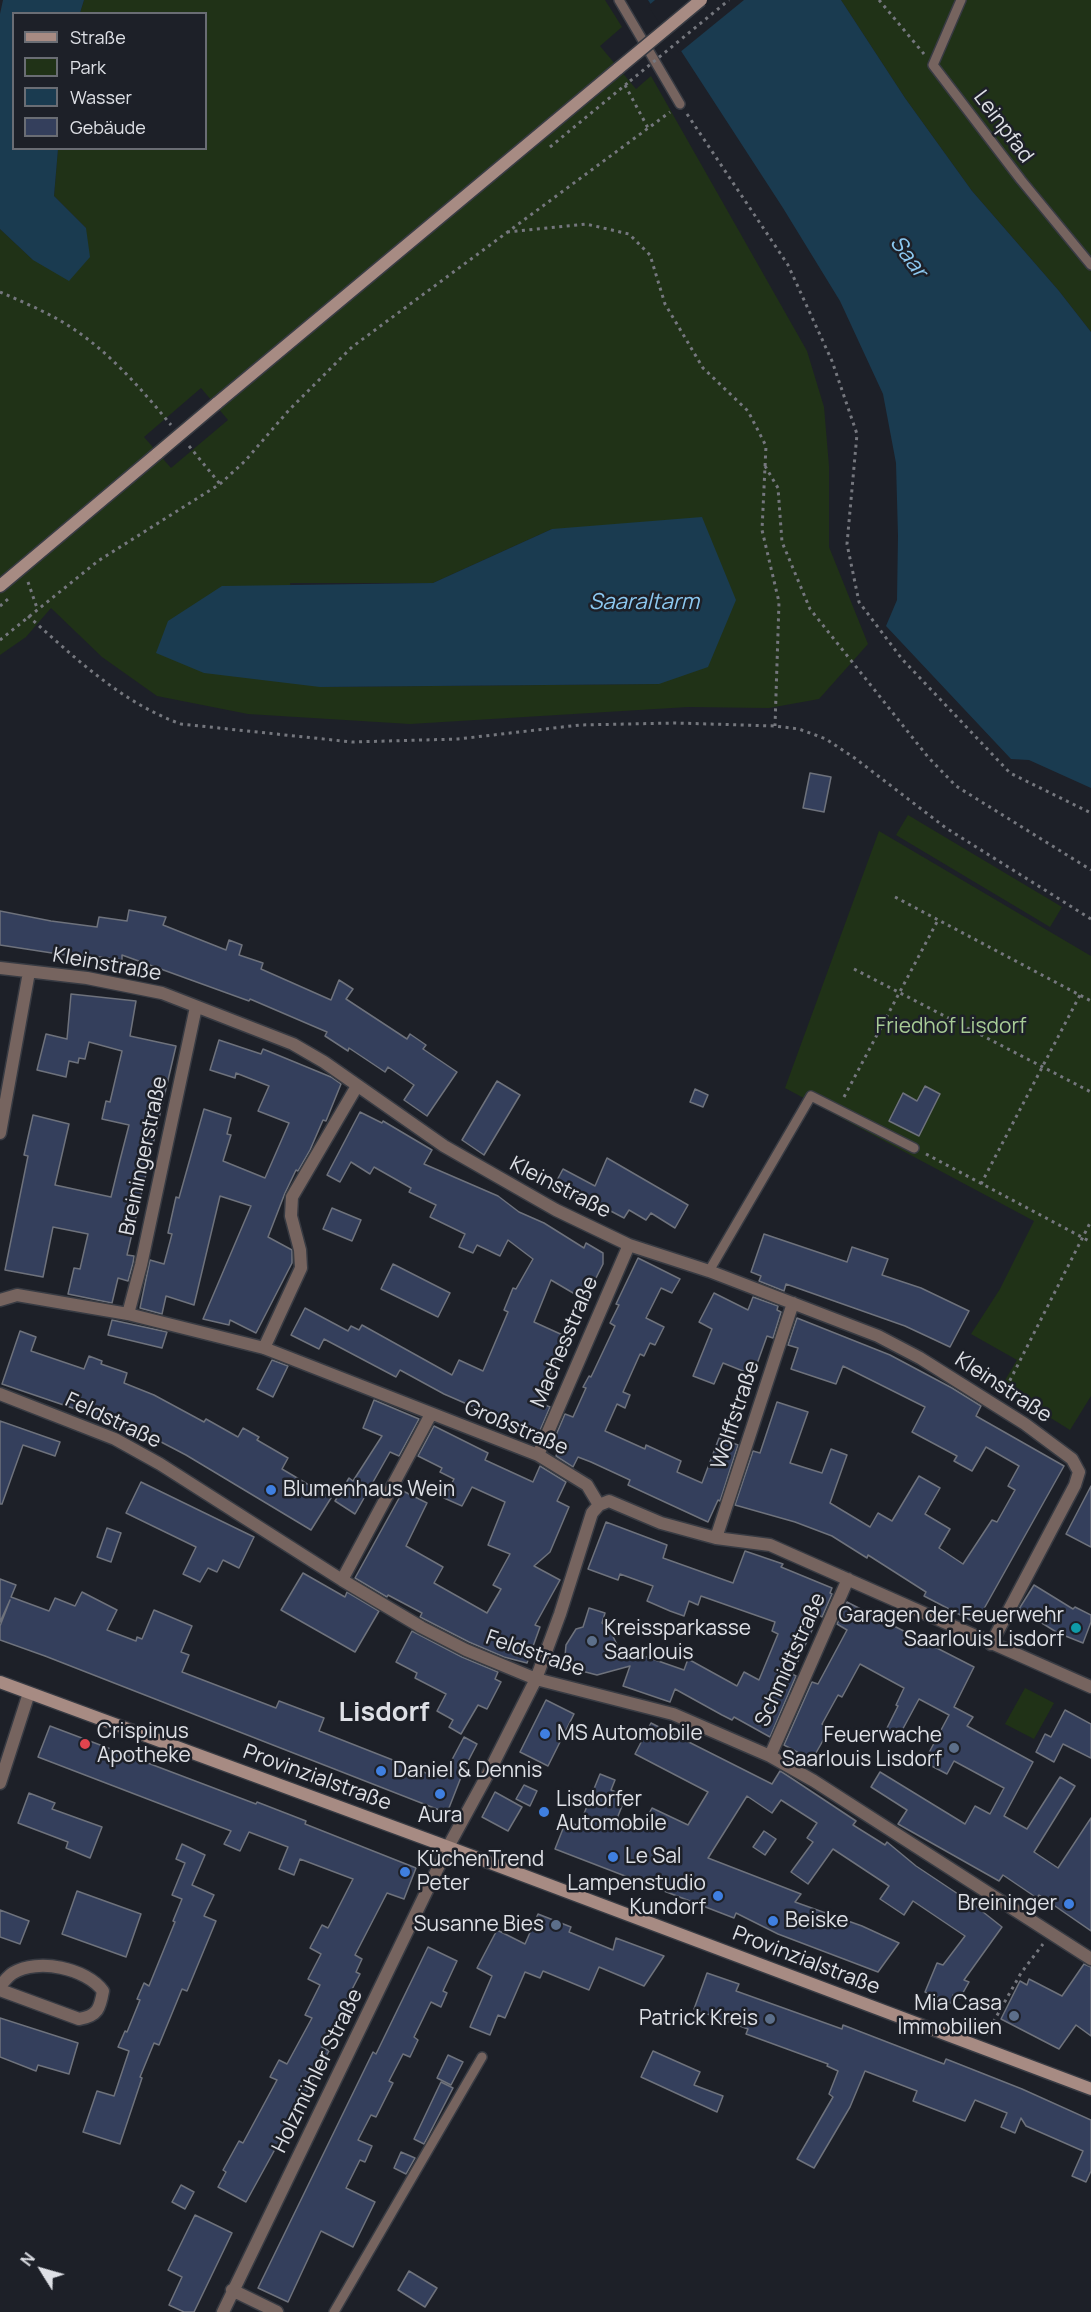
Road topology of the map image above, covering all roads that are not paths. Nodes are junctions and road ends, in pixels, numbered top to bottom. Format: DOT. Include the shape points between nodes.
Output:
graph roads {
  1 [pos="619,0"];
  2 [pos="701,0"];
  3 [pos="961,0"];
  4 [pos="680,104"];
  5 [pos="1091,265"];
  6 [pos="0,586"];
  7 [pos="0,968"];
  8 [pos="28,972"];
  9 [pos="196,1007"];
  10 [pos="357,1086"];
  11 [pos="0,1133"];
  12 [pos="914,1148"];
  13 [pos="629,1245"];
  14 [pos="709,1271"];
  15 [pos="0,1300"];
  16 [pos="793,1303"];
  17 [pos="128,1314"];
  18 [pos="264,1348"];
  19 [pos="0,1394"];
  20 [pos="431,1414"];
  21 [pos="538,1455"];
  22 [pos="1085,1473"];
  23 [pos="599,1505"];
  24 [pos="716,1538"];
  25 [pos="848,1578"];
  26 [pos="342,1580"];
  27 [pos="991,1644"];
  28 [pos="536,1679"];
  29 [pos="0,1682"];
  30 [pos="1091,1688"];
  31 [pos="29,1693"];
  32 [pos="770,1756"];
  33 [pos="0,1783"];
  34 [pos="448,1847"];
  35 [pos="1091,1959"];
  36 [pos="0,1988"];
  37 [pos="482,2057"];
  38 [pos="1091,2089"];
  39 [pos="232,2290"];
  40 [pos="223,2312"];
  41 [pos="277,2312"];
  42 [pos="334,2312"];
  1 -- 4 [label="lane"];
  2 -- 6 [label="main road, bridge"];
  3 -- 5 [label="lane, Leinpfad" via="933,65"];
  7 -- 8 [label="street, Kleinstraße"];
  8 -- 9 [label="street, Kleinstraße" via="124,984"];
  8 -- 11 [label="street"];
  9 -- 10 [label="street, Kleinstraße" via="293,1044"];
  9 -- 17 [label="street, Breiningerstraße"];
  10 -- 13 [label="street, Kleinstraße" via="500,1180"];
  10 -- 18 [label="street" via="292,1197 291,1216 301,1268"];
  12 -- 14 [label="lane" via="812,1096"];
  13 -- 14 [label="street, Kleinstraße"];
  13 -- 21 [label="street, Machesstraße"];
  14 -- 16 [label="street, Kleinstraße"];
  15 -- 17 [label="street, Großstraße" via="17,1296"];
  16 -- 22 [label="street, Kleinstraße" via="878,1336 920,1358 997,1406 1072,1459"];
  16 -- 24 [label="street, Wolffstraße"];
  17 -- 18 [label="street, Großstraße"];
  18 -- 20 [label="street, Großstraße"];
  19 -- 26 [label="street, Feldstraße" via="115,1439"];
  20 -- 21 [label="street, Großstraße"];
  20 -- 26 [label="street"];
  21 -- 23 [label="street, Großstraße" via="587,1485"];
  22 -- 27 [label="street"];
  23 -- 24 [label="street" via="609,1501"];
  23 -- 28 [label="street, Holzmühler Straße" via="592,1513"];
  24 -- 25 [label="street" via="770,1545"];
  25 -- 27 [label="street"];
  25 -- 32 [label="street, Schmidtstraße"];
  26 -- 28 [label="street, Feldstraße" via="466,1650"];
  27 -- 30 [label="street"];
  28 -- 32 [label="street, Feldstraße" via="674,1714"];
  28 -- 34 [label="street, Holzmühler Straße"];
  29 -- 31 [label="main road, Provinzialstraße"];
  31 -- 33 [label="street"];
  31 -- 34 [label="main road, Provinzialstraße"];
  32 -- 35 [label="street, Feldstraße"];
  34 -- 38 [label="main road, Provinzialstraße"];
  34 -- 39 [label="street, Holzmühler Straße"];
  36 -- 36 [label="street" via="79,2019 91,2018 100,2007 103,1991 96,1981 49,1965 13,1973"];
  37 -- 42 [label="lane"];
  39 -- 40 [label="street, Holzmühler Straße"];
  39 -- 41 [label="street"];
}
